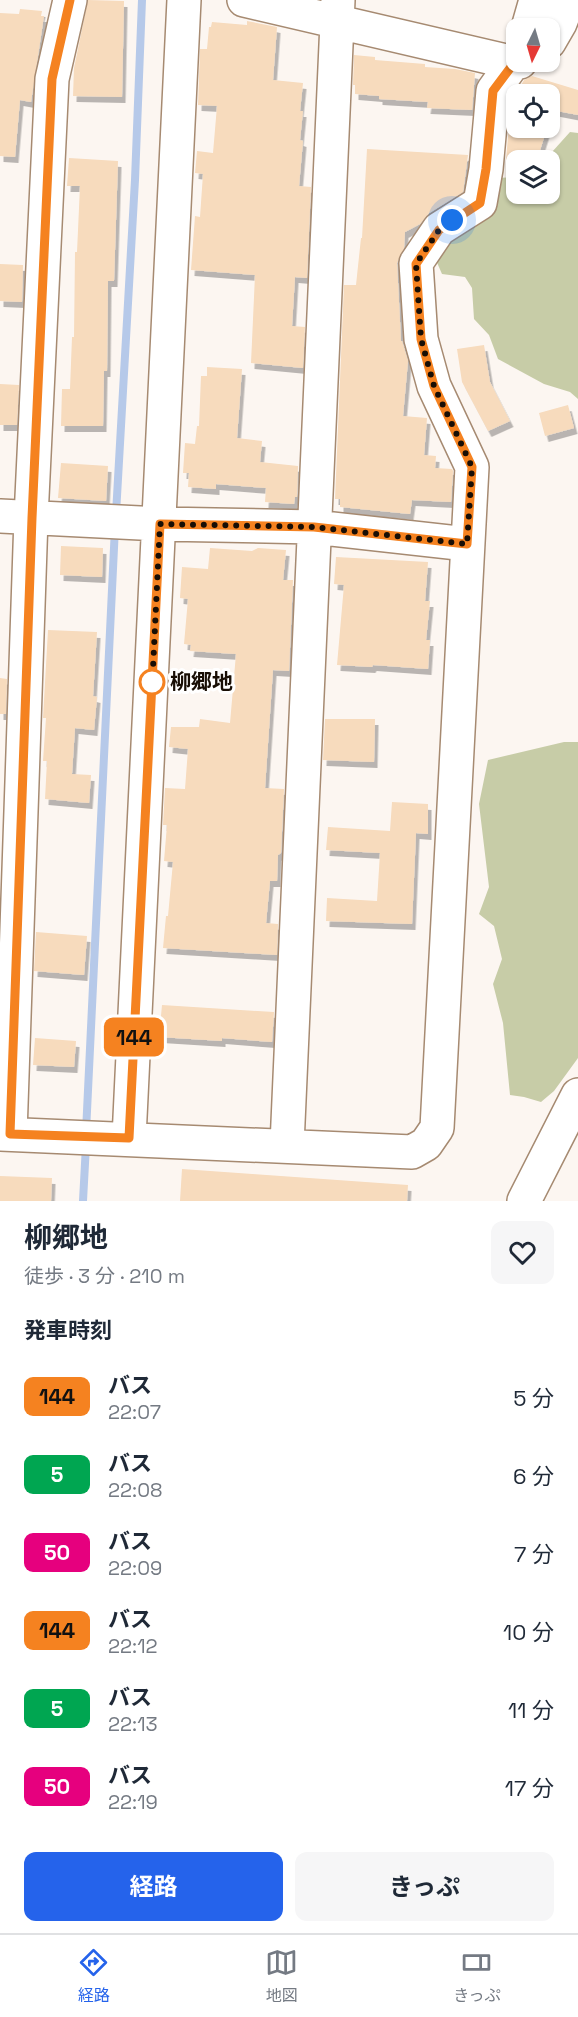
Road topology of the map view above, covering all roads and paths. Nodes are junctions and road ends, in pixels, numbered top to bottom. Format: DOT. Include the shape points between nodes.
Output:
graph roads {
  1 [pos="70,0"];
  2 [pos="184,0"];
  3 [pos="244,0"];
  4 [pos="536,0"];
  5 [pos="569,0"];
  6 [pos="337,11"];
  7 [pos="531,18"];
  8 [pos="560,23"];
  9 [pos="506,58"];
  10 [pos="508,72"];
  11 [pos="16,517"];
  12 [pos="148,523"];
  13 [pos="314,527"];
  14 [pos="467,544"];
  15 [pos="8,964"];
  16 [pos="578,1095"];
  17 [pos="5,1134"];
  18 [pos="129,1138"];
  19 [pos="287,1145"];
  20 [pos="524,1201"];
  1 -- 11 [label="street" via="52,79"];
  2 -- 12 [label="street"];
  3 -- 6 [label="street"];
  4 -- 7 [label="street"];
  5 -- 8 [label="street"];
  6 -- 9 [label="street"];
  6 -- 13 [label="street"];
  10 -- 14 [label="street" via="493,91 480,203 439,230 416,264 421,339 434,386 472,467"];
  11 -- 12 [label="street"];
  11 -- 15 [label="street"];
  12 -- 13 [label="street"];
  12 -- 18 [label="street"];
  13 -- 14 [label="street"];
  13 -- 19 [label="street"];
  14 -- 19 [label="street" via="437,1128 426,1144 412,1152"];
  15 -- 17 [label="street"];
  16 -- 20 [label="street"];
  17 -- 18 [label="street"];
  18 -- 19 [label="street"];
}
